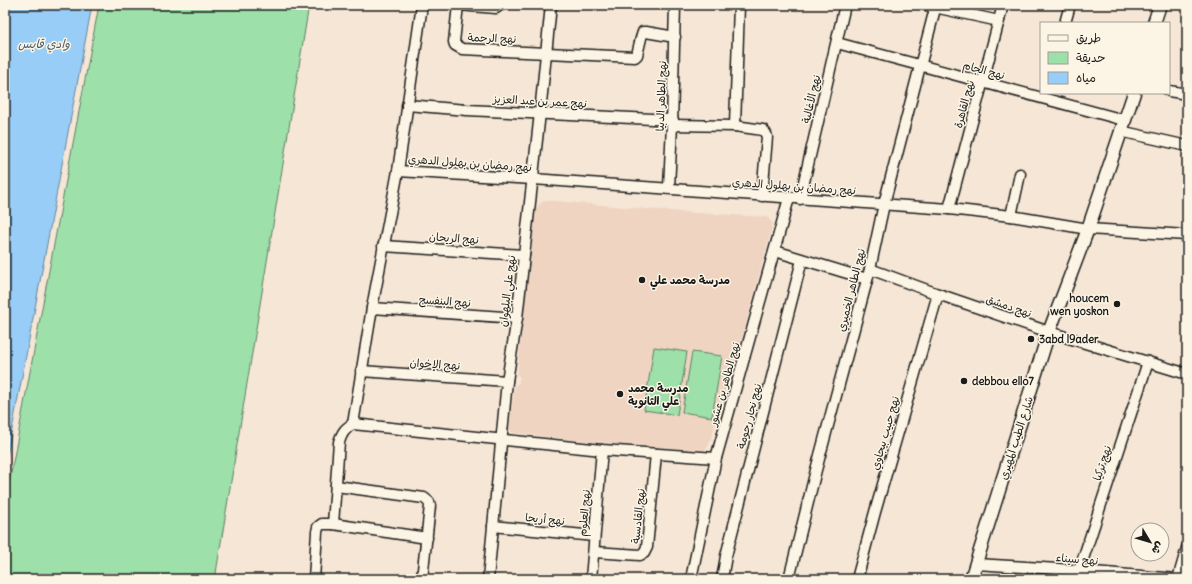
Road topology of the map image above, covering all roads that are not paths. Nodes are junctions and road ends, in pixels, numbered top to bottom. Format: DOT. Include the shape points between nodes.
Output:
graph roads {
  1 [pos="422,5"];
  2 [pos="458,5"];
  3 [pos="500,5"];
  4 [pos="551,5"];
  5 [pos="675,5"];
  6 [pos="739,5"];
  7 [pos="845,5"];
  8 [pos="925,5"];
  9 [pos="1003,5"];
  10 [pos="1070,5"];
  11 [pos="1160,5"];
  12 [pos="936,6"];
  13 [pos="999,21"];
  14 [pos="1065,22"];
  15 [pos="1154,22"];
  16 [pos="675,37"];
  17 [pos="837,42"];
  18 [pos="546,53"];
  19 [pos="921,65"];
  20 [pos="982,82"];
  21 [pos="1170,91"];
  22 [pos="1134,94"];
  23 [pos="1187,94"];
  24 [pos="1044,96"];
  25 [pos="407,105"];
  26 [pos="540,113"];
  27 [pos="673,123"];
  28 [pos="735,126"];
  29 [pos="1122,126"];
  30 [pos="1187,146"];
  31 [pos="398,171"];
  32 [pos="1020,174"];
  33 [pos="532,179"];
  34 [pos="669,188"];
  35 [pos="762,196"];
  36 [pos="794,199"];
  37 [pos="884,204"];
  38 [pos="949,209"];
  39 [pos="1011,216"];
  40 [pos="1088,230"];
  41 [pos="1187,235"];
  42 [pos="383,246"];
  43 [pos="775,251"];
  44 [pos="524,255"];
  45 [pos="802,260"];
  46 [pos="869,274"];
  47 [pos="938,294"];
  48 [pos="372,308"];
  49 [pos="517,318"];
  50 [pos="1049,332"];
  51 [pos="1148,362"];
  52 [pos="361,371"];
  53 [pos="1187,374"];
  54 [pos="507,381"];
  55 [pos="354,424"];
  56 [pos="502,440"];
  57 [pos="602,450"];
  58 [pos="656,454"];
  59 [pos="716,458"];
  60 [pos="336,486"];
  61 [pos="333,524"];
  62 [pos="493,526"];
  63 [pos="594,536"];
  64 [pos="427,538"];
  65 [pos="1187,548"];
  66 [pos="594,552"];
  67 [pos="976,564"];
  68 [pos="1080,571"];
  69 [pos="314,579"];
  70 [pos="422,579"];
  71 [pos="488,579"];
  72 [pos="591,579"];
  73 [pos="692,579"];
  74 [pos="722,579"];
  75 [pos="789,579"];
  76 [pos="857,579"];
  77 [pos="971,579"];
  78 [pos="1178,579"];
  1 -- 25 [label="street"];
  2 -- 3 [label="street" via="496,8"];
  2 -- 18 [label="street, نهج الرحمة" via="454,36 458,48"];
  4 -- 18 [label="street, نهج علي البلهوان"];
  5 -- 16 [label="street, نهج الطاهر الدبيا"];
  6 -- 28 [label="street"];
  7 -- 17 [label="street, نهج الأغالبة"];
  8 -- 12 [label="street"];
  9 -- 13 [label="street, نهج القاهرة"];
  10 -- 14 [label="street"];
  11 -- 15 [label="street"];
  12 -- 13 [label="street"];
  12 -- 19 [label="street, نهج الطاهر الخميري"];
  13 -- 20 [label="street, نهج القاهرة"];
  16 -- 18 [label="street" via="644,32 635,57"];
  16 -- 27 [label="street, نهج الطاهر الدبيا"];
  17 -- 19 [label="street, نهج الجام"];
  17 -- 36 [label="street, نهج الأغالبة"];
  18 -- 26 [label="street, نهج علي البلهوان"];
  19 -- 20 [label="street, نهج الجام"];
  19 -- 37 [label="street, نهج الطاهر الخميري"];
  20 -- 24 [label="street, نهج الجام"];
  20 -- 38 [label="street, نهج القاهرة"];
  21 -- 23 [label="street"];
  22 -- 29 [label="street, شارع الطيب المهيري"];
  24 -- 29 [label="street, نهج الجام"];
  25 -- 26 [label="street, نهج عمر بن عبد العزيز"];
  25 -- 31 [label="street"];
  26 -- 27 [label="street, نهج عمر بن عبد العزيز"];
  26 -- 33 [label="street, نهج علي البلهوان"];
  27 -- 28 [label="street, نهج عمر بن عبد العزيز"];
  27 -- 34 [label="street, نهج الطاهر الدبيا"];
  28 -- 35 [label="street, نهج عمر بن عبد العزيز" via="763,130 766,134"];
  29 -- 30 [label="street, نهج الجام"];
  29 -- 40 [label="street, شارع الطيب المهيري"];
  31 -- 33 [label="street, نهج رمضان بن بهلول الدهري"];
  31 -- 42 [label="street"];
  32 -- 39 [label="street"];
  33 -- 34 [label="street, نهج رمضان بن بهلول الدهري"];
  33 -- 44 [label="street, نهج علي البلهوان"];
  34 -- 35 [label="street, نهج رمضان بن بهلول الدهري"];
  35 -- 36 [label="street, نهج رمضان بن بهلول الدهري"];
  36 -- 37 [label="street, نهج رمضان بن بهلول الدهري"];
  36 -- 43 [label="street, نهج الطاهر بن عشور"];
  37 -- 38 [label="street, نهج رمضان بن بهلول الدهري"];
  37 -- 46 [label="street, نهج الطاهر الخميري"];
  38 -- 39 [label="street, نهج رمضان بن بهلول الدهري"];
  39 -- 40 [label="street, نهج رمضان بن بهلول الدهري"];
  40 -- 41 [label="street, نهج رمضان بن بهلول الدهري"];
  40 -- 50 [label="street, شارع الطيب المهيري"];
  42 -- 44 [label="street, نهج الريحان"];
  42 -- 48 [label="street"];
  43 -- 45 [label="street, نهج دمشق"];
  43 -- 59 [label="street, نهج الطاهر بن عشور"];
  44 -- 49 [label="street, نهج علي البلهوان"];
  45 -- 46 [label="street, نهج دمشق"];
  45 -- 74 [label="street, نهج نجار رحومة" via="731,534"];
  46 -- 47 [label="street, نهج دمشق"];
  46 -- 75 [label="street, نهج الطاهر الخميري"];
  47 -- 50 [label="street, نهج دمشق"];
  47 -- 76 [label="street, نهج حبيب بيجاوي"];
  48 -- 49 [label="street, نهج البنفسج"];
  48 -- 52 [label="street"];
  49 -- 54 [label="street, نهج علي البلهوان"];
  50 -- 51 [label="street, نهج دمشق"];
  50 -- 67 [label="street, شارع الطيب المهيري"];
  51 -- 53 [label="street, نهج دمشق"];
  51 -- 68 [label="street, نهج تركيا"];
  52 -- 54 [label="street, نهج الإخوان"];
  52 -- 55 [label="street"];
  54 -- 56 [label="street, نهج علي البلهوان"];
  55 -- 56 [label="street"];
  55 -- 60 [label="street" via="341,435"];
  56 -- 57 [label="street"];
  56 -- 62 [label="street, نهج علي البلهوان"];
  57 -- 58 [label="street"];
  57 -- 63 [label="street, نهج العلوم"];
  58 -- 59 [label="street"];
  58 -- 66 [label="street, نهج القادسية" via="646,551 640,555"];
  59 -- 73 [label="street, نهج الطاهر بن عشور"];
  60 -- 61 [label="street"];
  60 -- 64 [label="street" via="424,498 430,506"];
  61 -- 64 [label="street"];
  61 -- 69 [label="street" via="322,524 318,527"];
  62 -- 63 [label="street, نهج أريحا"];
  62 -- 71 [label="street, نهج علي البلهوان"];
  63 -- 66 [label="street, نهج العلوم"];
  64 -- 70 [label="street"];
  65 -- 78 [label="street"];
  66 -- 72 [label="street, نهج العلوم"];
  67 -- 68 [label="street, نهج سيناء"];
  67 -- 77 [label="street, شارع الطيب المهيري"];
  68 -- 78 [label="street, نهج سيناء"];
}
